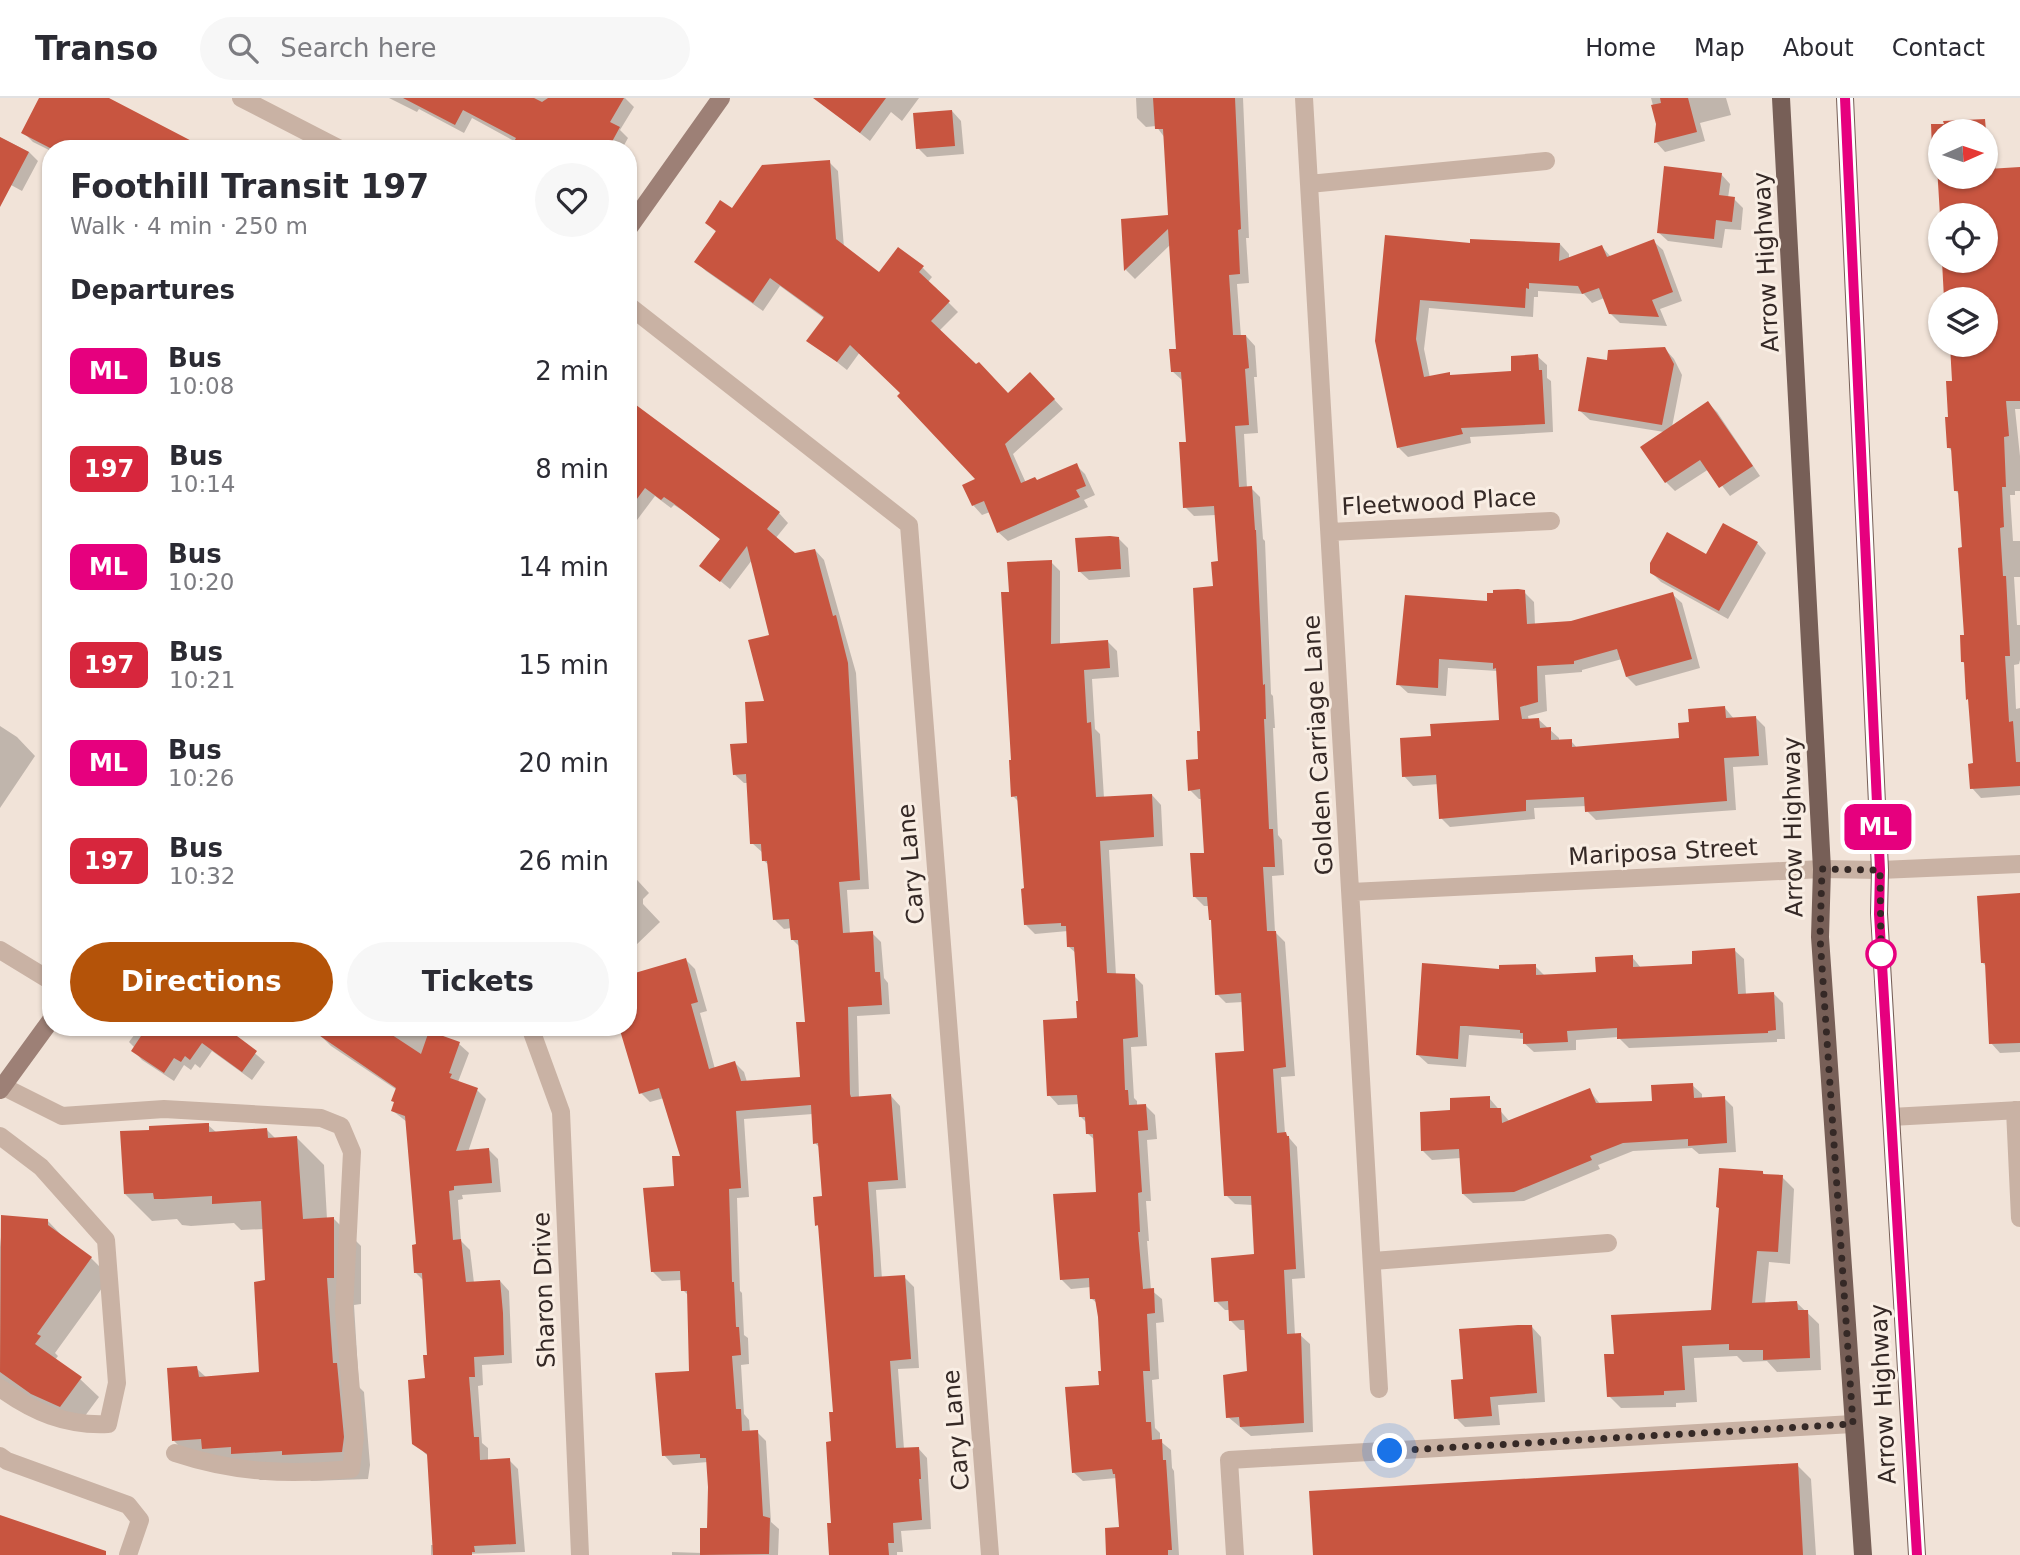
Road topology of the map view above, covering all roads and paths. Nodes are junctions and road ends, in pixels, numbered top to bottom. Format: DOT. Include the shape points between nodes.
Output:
graph roads {
  1 [pos="241,98"];
  2 [pos="721,98"];
  3 [pos="1304,98"];
  4 [pos="1781,98"];
  5 [pos="1845,98"];
  6 [pos="323,140"];
  7 [pos="1546,161"];
  8 [pos="1309,184"];
  9 [pos="637,216"];
  10 [pos="637,312"];
  11 [pos="1552,521"];
  12 [pos="1330,532"];
  13 [pos="2020,864"];
  14 [pos="1822,869"];
  15 [pos="1880,870"];
  16 [pos="1351,892"];
  17 [pos="0,950"];
  18 [pos="42,976"];
  19 [pos="42,1032"];
  20 [pos="533,1036"];
  21 [pos="1,1088"];
  22 [pos="2017,1110"];
  23 [pos="1891,1116"];
  24 [pos="0,1136"];
  25 [pos="2020,1218"];
  26 [pos="1608,1243"];
  27 [pos="1373,1262"];
  28 [pos="0,1388"];
  29 [pos="1379,1389"];
  30 [pos="1853,1424"];
  31 [pos="174,1453"];
  32 [pos="0,1456"];
  33 [pos="128,1555"];
  34 [pos="580,1555"];
  35 [pos="990,1555"];
  36 [pos="1235,1555"];
  37 [pos="1863,1555"];
  38 [pos="1917,1555"];
  1 -- 6 [label="street"];
  2 -- 9 [label="main road"];
  3 -- 8 [label="street, Golden Carriage Lane"];
  4 -- 14 [label="main road, Arrow Highway"];
  5 -- 15 [label="main road, Arrow Highway"];
  7 -- 8 [label="street"];
  8 -- 12 [label="street, Golden Carriage Lane"];
  10 -- 35 [label="street, Cary Lane" via="909,525"];
  11 -- 12 [label="street, Fleetwood Place"];
  12 -- 16 [label="street, Golden Carriage Lane"];
  13 -- 15 [label="street, Mariposa Street"];
  14 -- 15 [label="street, Mariposa Street"];
  14 -- 16 [label="street, Mariposa Street"];
  14 -- 30 [label="main road, Arrow Highway" via="1820,937"];
  15 -- 23 [label="main road, Arrow Highway"];
  16 -- 27 [label="street, Golden Carriage Lane"];
  17 -- 18 [label="street"];
  19 -- 21 [label="main road"];
  20 -- 34 [label="street, Sharon Drive" via="561,1112"];
  21 -- 31 [label="street" via="62,1116 164,1109 321,1118 341,1126 352,1152 344,1310 355,1437 351,1469 245,1471"];
  22 -- 23 [label="street"];
  22 -- 25 [label="street"];
  23 -- 38 [label="main road, Arrow Highway"];
  24 -- 28 [label="street" via="41,1167 106,1240 117,1383 108,1423 84,1425 34,1410"];
  26 -- 27 [label="street"];
  27 -- 29 [label="street, Golden Carriage Lane"];
  30 -- 36 [label="street" via="1229,1460"];
  30 -- 37 [label="main road, Arrow Highway"];
  32 -- 33 [label="street" via="128,1504 140,1520"];
}
